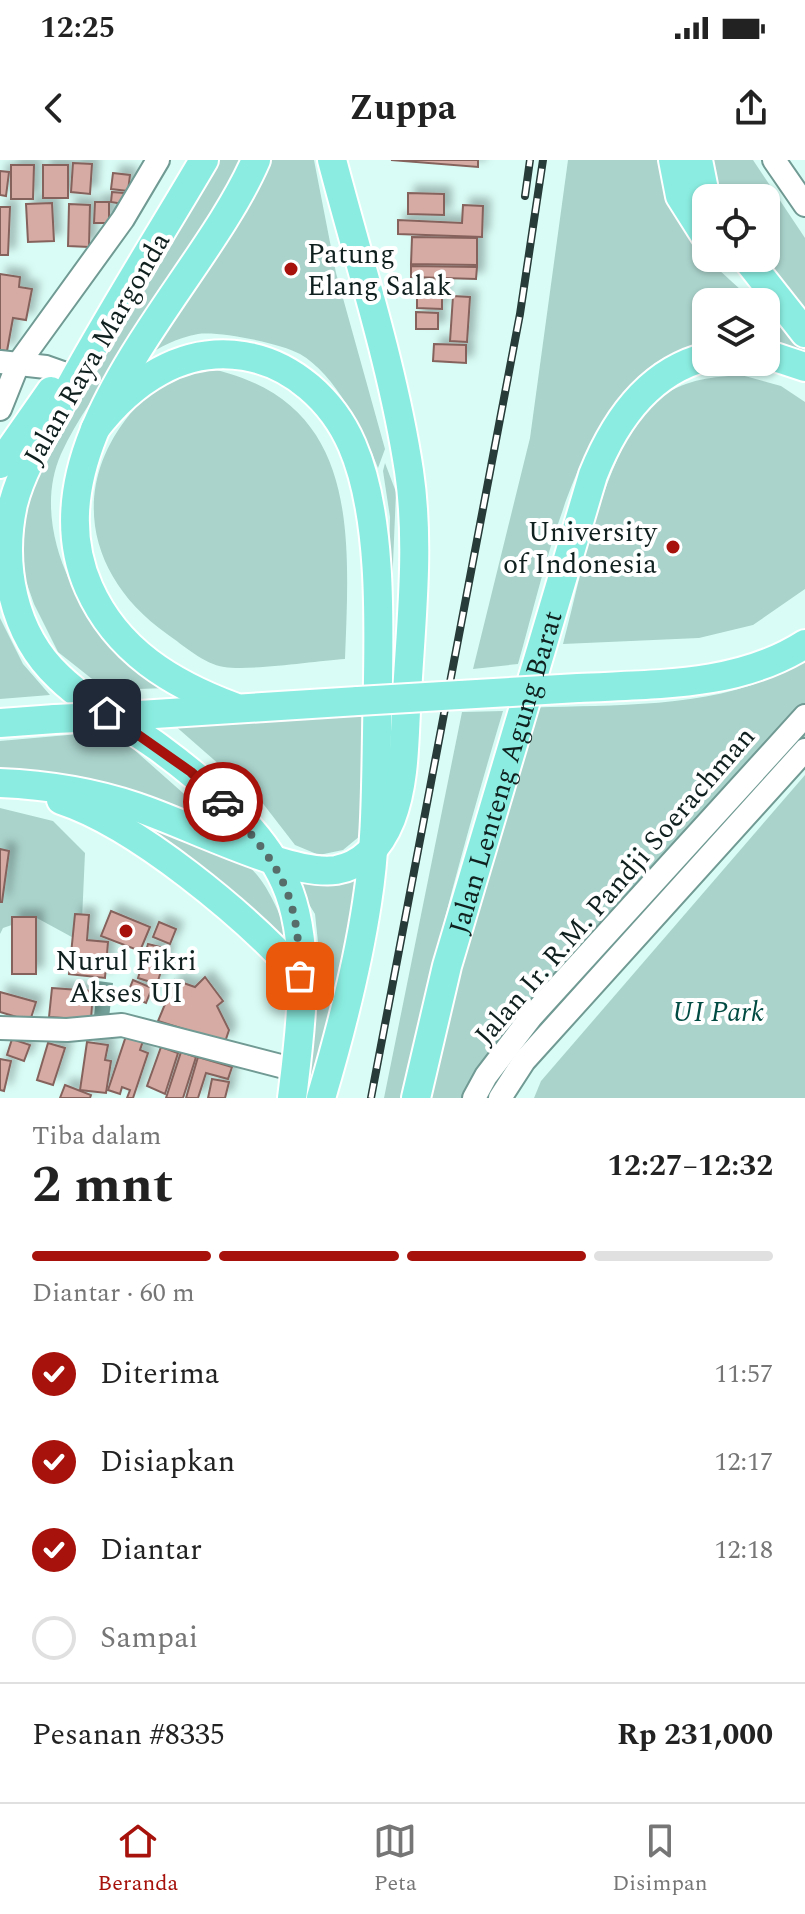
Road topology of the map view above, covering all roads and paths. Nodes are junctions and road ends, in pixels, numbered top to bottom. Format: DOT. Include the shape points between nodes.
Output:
graph roads {
  1 [pos="158,160"];
  2 [pos="204,160"];
  3 [pos="256,160"];
  4 [pos="332,160"];
  5 [pos="673,160"];
  6 [pos="698,160"];
  7 [pos="774,160"];
  8 [pos="703,184"];
  9 [pos="805,205"];
  10 [pos="692,215"];
  11 [pos="738,272"];
  12 [pos="757,272"];
  13 [pos="753,288"];
  14 [pos="116,304"];
  15 [pos="780,312"];
  16 [pos="799,326"];
  17 [pos="780,359"];
  18 [pos="692,362"];
  19 [pos="9,363"];
  20 [pos="805,367"];
  21 [pos="63,373"];
  22 [pos="0,409"];
  23 [pos="95,429"];
  24 [pos="0,464"];
  25 [pos="805,644"];
  26 [pos="234,707"];
  27 [pos="805,716"];
  28 [pos="0,723"];
  29 [pos="805,750"];
  30 [pos="0,783"];
  31 [pos="0,790"];
  32 [pos="374,849"];
  33 [pos="274,861"];
  34 [pos="300,976"];
  35 [pos="0,1028"];
  36 [pos="294,1084"];
  37 [pos="321,1098"];
  38 [pos="416,1098"];
  39 [pos="474,1098"];
  40 [pos="500,1098"];
  1 -- 19 [label="street" via="123,219"];
  2 -- 14 [label="main road, Jalan Raya Margonda"];
  3 -- 23 [label="main road" via="229,215"];
  4 -- 32 [label="main road" via="399,416 413,525 401,777 390,820"];
  5 -- 10 [label="main road" via="680,196"];
  6 -- 8 [label="main road"];
  7 -- 9 [label="street"];
  11 -- 13 [label="main road"];
  12 -- 16 [label="main road"];
  14 -- 21 [label="main road"];
  14 -- 33 [label="main road, Jalan Raya Margonda" via="17,490 8,540 14,604 34,646 58,677 191,772"];
  15 -- 16 [label="main road"];
  17 -- 20 [label="main road"];
  18 -- 38 [label="main road, Jalan Lenteng Agung Barat" via="671,370 642,394 616,425 596,467 488,822"];
  19 -- 21 [label="street"];
  19 -- 22 [label="street"];
  21 -- 24 [label="main road"];
  23 -- 26 [label="main road" via="78,476 74,510 77,547 92,596 117,634 145,661 173,680"];
  23 -- 32 [label="main road" via="119,400 158,371 187,359 222,354 280,367 306,384 338,420 360,465 372,531 377,664"];
  25 -- 26 [label="main road, bridge" via="765,665 719,677"];
  26 -- 28 [label="main road, bridge"];
  27 -- 39 [label="street, Jalan Ir. R.M. Pandji Soerachman" via="531,1017"];
  29 -- 40 [label="street, Jalan Ir. R.M. Pandji Soerachman" via="524,1061"];
  30 -- 33 [label="main road" via="110,798"];
  31 -- 34 [label="main road" via="53,798 100,817 221,901"];
  32 -- 33 [label="main road" via="356,864 334,870"];
  32 -- 37 [label="main road" via="341,1030"];
  33 -- 34 [label="main road, Jalan Raya Margonda" via="294,907"];
  34 -- 36 [label="main road, Jalan Raya Margonda"];
  35 -- 36 [label="street" via="122,1025"];
}
